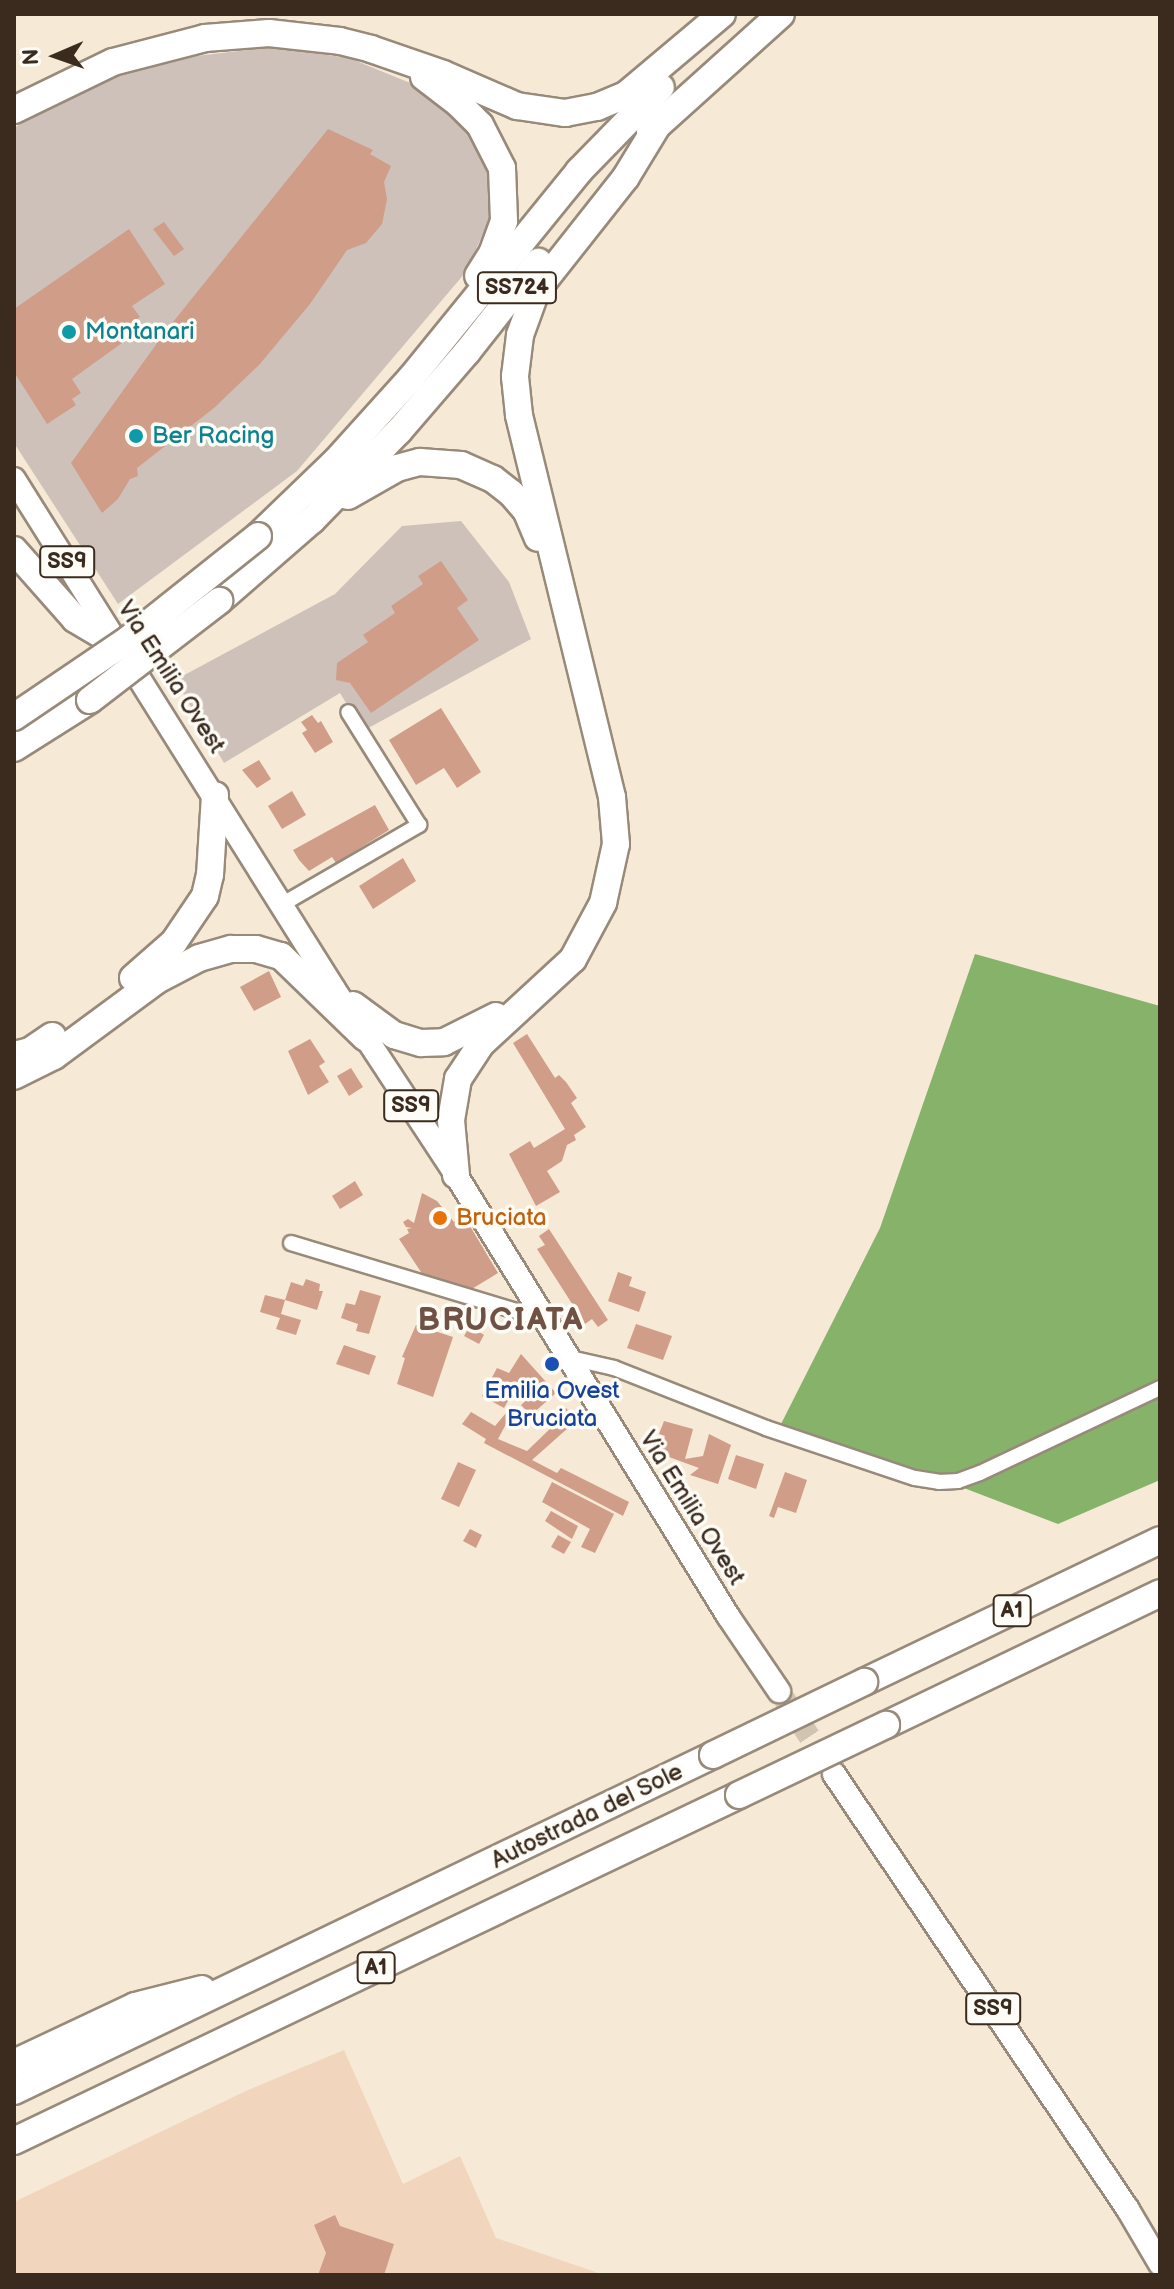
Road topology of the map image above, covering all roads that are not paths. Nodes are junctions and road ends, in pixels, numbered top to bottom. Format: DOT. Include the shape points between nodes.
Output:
graph roads {
  1 [pos="722,14"];
  2 [pos="744,14"];
  3 [pos="781,14"];
  4 [pos="409,64"];
  5 [pos="14,110"];
  6 [pos="660,121"];
  7 [pos="411,378"];
  8 [pos="14,479"];
  9 [pos="312,520"];
  10 [pos="264,546"];
  11 [pos="14,550"];
  12 [pos="556,579"];
  13 [pos="119,645"];
  14 [pos="348,712"];
  15 [pos="14,717"];
  16 [pos="14,748"];
  17 [pos="215,795"];
  18 [pos="281,905"];
  19 [pos="334,989"];
  20 [pos="541,991"];
  21 [pos="365,1037"];
  22 [pos="14,1055"];
  23 [pos="14,1076"];
  24 [pos="456,1175"];
  25 [pos="291,1243"];
  26 [pos="543,1319"];
  27 [pos="566,1357"];
  28 [pos="1160,1388"];
  29 [pos="1160,1540"];
  30 [pos="1160,1593"];
  31 [pos="779,1691"];
  32 [pos="834,1774"];
  33 [pos="256,1975"];
  34 [pos="14,2063"];
  35 [pos="14,2091"];
  36 [pos="14,2141"];
  37 [pos="1157,2254"];
  1 -- 4 [label="highway" via="640,86 612,103 582,110 548,113 517,106"];
  2 -- 7 [label="highway, SS724" via="647,100 579,171"];
  3 -- 6 [label="highway, SS724"];
  4 -- 5 [label="highway" via="340,41 244,33 113,62"];
  4 -- 7 [label="highway" via="480,125 502,168 505,190 504,221 493,252 440,324"];
  6 -- 9 [label="highway, SS724" via="434,392"];
  6 -- 12 [label="highway" via="626,177 536,291 520,335 515,376 519,415"];
  7 -- 10 [label="highway, SS724"];
  8 -- 13 [label="main road, Via Emilia Ovest / SS9"];
  9 -- 10 [label="highway, SS724"];
  9 -- 12 [label="highway" via="397,468 420,462 461,465 493,479 526,510"];
  10 -- 15 [label="highway, SS724, bridge"];
  10 -- 16 [label="highway, SS724, bridge" via="148,657"];
  11 -- 13 [label="highway" via="75,619"];
  12 -- 20 [label="highway" via="612,797 616,844 596,922 573,959"];
  13 -- 17 [label="main road, Via Emilia Ovest / SS9"];
  14 -- 18 [label="street" via="419,825"];
  17 -- 18 [label="main road, Via Emilia Ovest / SS9"];
  17 -- 22 [label="highway" via="210,875 191,922 150,965 42,1044"];
  18 -- 19 [label="main road, Via Emilia Ovest / SS9"];
  19 -- 20 [label="highway" via="394,1035 421,1043 444,1042 466,1033"];
  19 -- 21 [label="main road, Via Emilia Ovest / SS9"];
  20 -- 24 [label="highway" via="481,1044 458,1079 451,1120"];
  21 -- 23 [label="highway" via="281,956 231,949 199,958 157,980 54,1056"];
  21 -- 24 [label="main road, Via Emilia Ovest / SS9"];
  24 -- 26 [label="main road, Via Emilia Ovest / SS9"];
  25 -- 26 [label="street"];
  26 -- 27 [label="main road, Via Emilia Ovest / SS9"];
  27 -- 28 [label="street" via="614,1368 766,1428 939,1482 980,1473"];
  27 -- 31 [label="main road, Via Emilia Ovest / SS9"];
  29 -- 33 [label="highway, Autostrada del Sole / A1, bridge"];
  30 -- 36 [label="highway, Autostrada del Sole / A1, bridge"];
  32 -- 37 [label="main road, SS9"];
  33 -- 34 [label="highway" via="135,2006"];
  33 -- 35 [label="highway, Autostrada del Sole / A1"];
}
